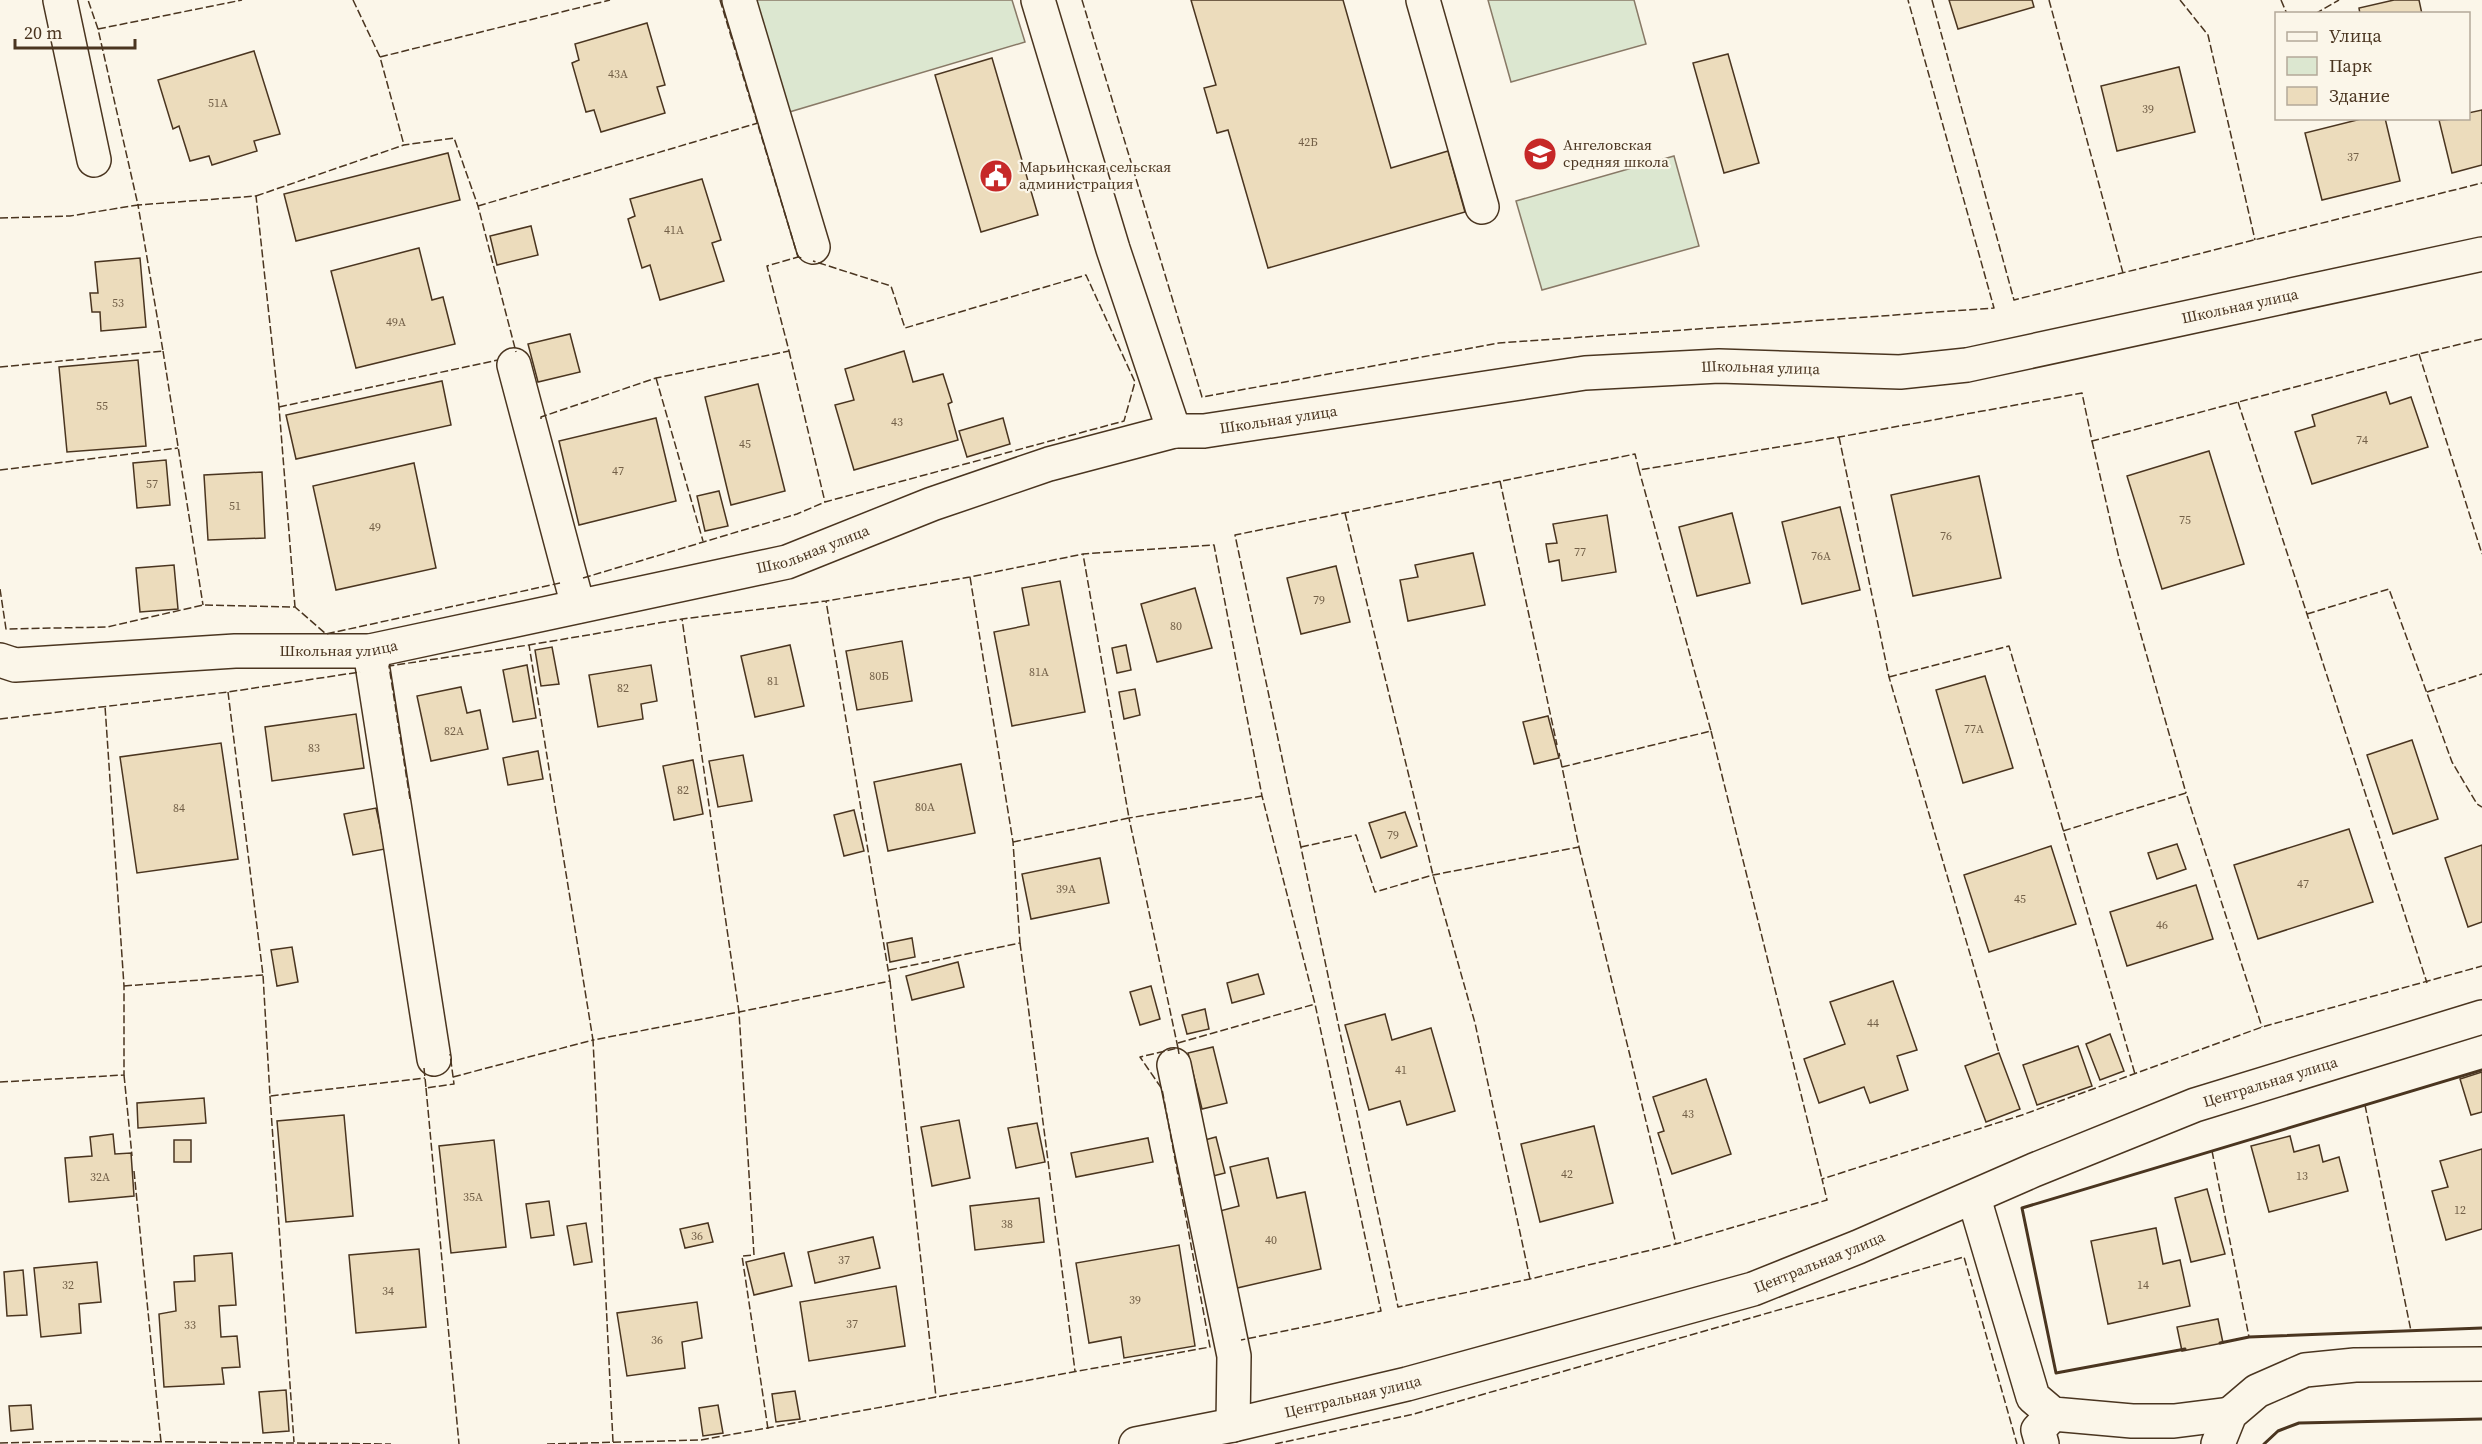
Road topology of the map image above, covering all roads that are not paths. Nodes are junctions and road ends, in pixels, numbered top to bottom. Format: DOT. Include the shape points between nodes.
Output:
graph roads {
  1 [pos="60,0"];
  2 [pos="739,0"];
  3 [pos="1038,0"];
  4 [pos="1423,0"];
  5 [pos="94,160"];
  6 [pos="1482,207"];
  7 [pos="813,247"];
  8 [pos="2482,254"];
  9 [pos="514,365"];
  10 [pos="1174,431"];
  11 [pos="578,606"];
  12 [pos="370,651"];
  13 [pos="0,660"];
  14 [pos="2482,1017"];
  15 [pos="434,1059"];
  16 [pos="1174,1065"];
  17 [pos="1974,1198"];
  18 [pos="2482,1364"];
  19 [pos="2053,1414"];
  20 [pos="2230,1414"];
  21 [pos="1233,1425"];
  22 [pos="1136,1444"];
  23 [pos="2042,1444"];
  24 [pos="2218,1444"];
  1 -- 5 [label="street"];
  2 -- 7 [label="street"];
  3 -- 10 [label="street" via="1113,249"];
  4 -- 6 [label="street"];
  8 -- 10 [label="street, Школьная улица" via="1967,365 1900,372 1719,366 1586,373 1204,430"];
  9 -- 11 [label="street"];
  10 -- 11 [label="street, Школьная улица" via="1049,464 932,504 787,562"];
  11 -- 12 [label="street, Школьная улица"];
  12 -- 13 [label="street, Школьная улица" via="235,651 15,665"];
  12 -- 15 [label="street"];
  14 -- 17 [label="street, Центральная улица" via="2195,1105"];
  16 -- 21 [label="street" via="1234,1356"];
  17 -- 19 [label="street" via="2033,1397"];
  17 -- 21 [label="street, Центральная улица" via="1753,1289 1407,1384"];
  18 -- 20 [label="street" via="2355,1365 2305,1370 2257,1391"];
  19 -- 20 [label="street" via="2132,1421"];
  19 -- 23 [label="street" via="2038,1430"];
  20 -- 24 [label="street"];
  21 -- 22 [label="street, Центральная улица"];
}
